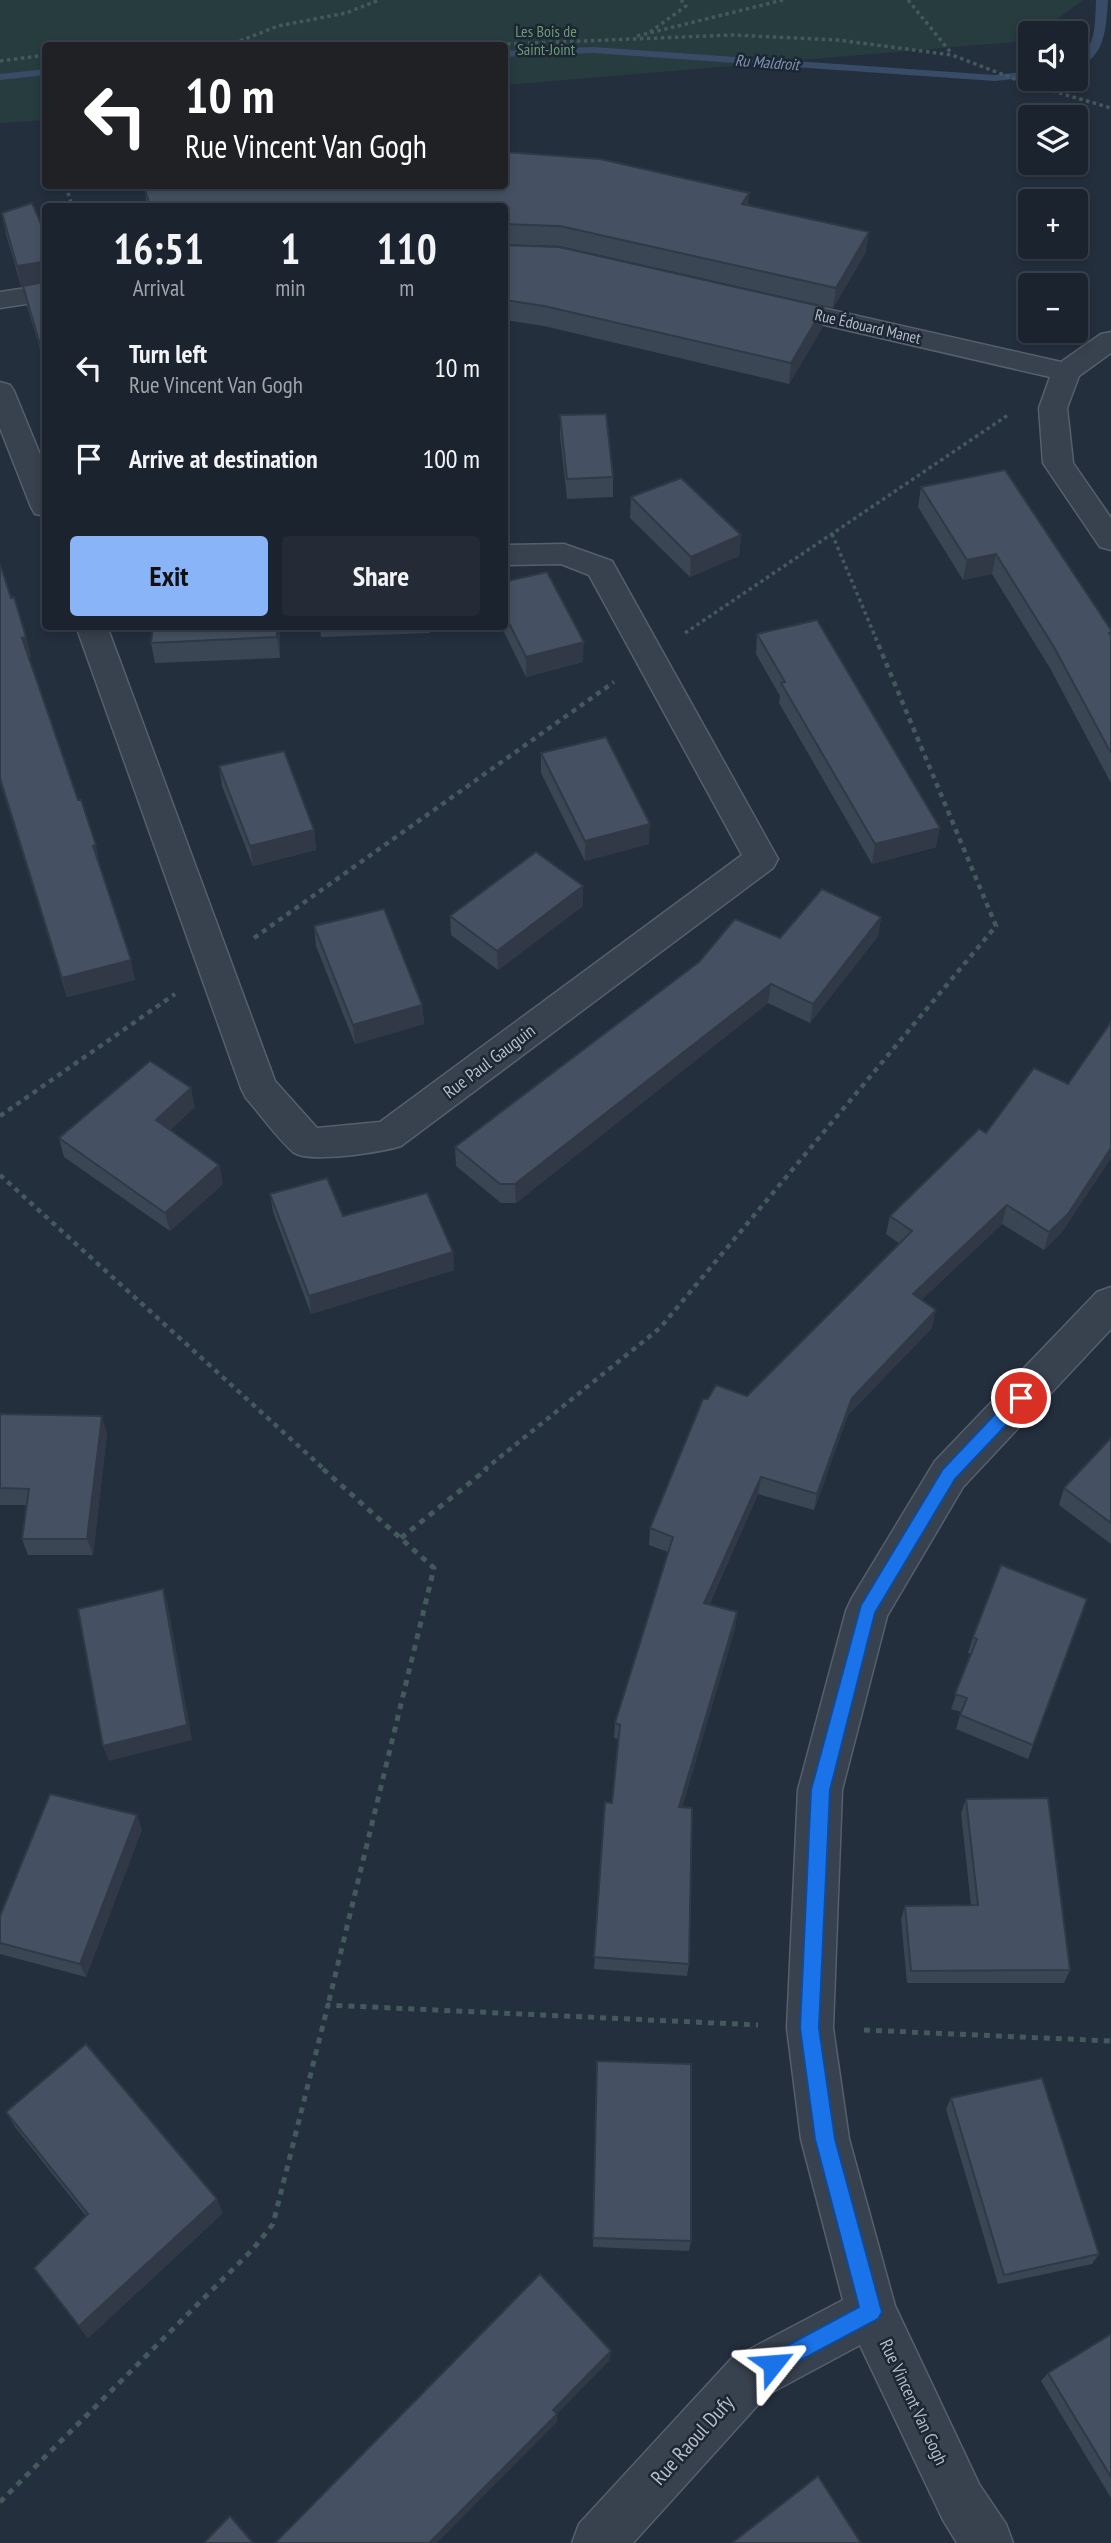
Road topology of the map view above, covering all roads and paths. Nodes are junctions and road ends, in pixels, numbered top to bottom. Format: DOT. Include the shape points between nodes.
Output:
graph roads {
  1 [pos="379,0"];
  2 [pos="681,0"];
  3 [pos="783,0"];
  4 [pos="908,0"];
  5 [pos="647,34"];
  6 [pos="626,39"];
  7 [pos="238,42"];
  8 [pos="508,44"];
  9 [pos="952,55"];
  10 [pos="42,56"];
  11 [pos="0,61"];
  12 [pos="1111,108"];
  13 [pos="42,294"];
  14 [pos="745,299"];
  15 [pos="0,300"];
  16 [pos="1111,341"];
  17 [pos="1066,372"];
  18 [pos="0,391"];
  19 [pos="1053,408"];
  20 [pos="42,497"];
  21 [pos="832,534"];
  22 [pos="1111,540"];
  23 [pos="508,555"];
  24 [pos="92,630"];
  25 [pos="650,657"];
  26 [pos="214,967"];
  27 [pos="0,1116"];
  28 [pos="0,1175"];
  29 [pos="1111,1303"];
  30 [pos="401,1538"];
  31 [pos="328,2005"];
  32 [pos="810,2028"];
  33 [pos="1111,2041"];
  34 [pos="871,2312"];
  35 [pos="0,2489"];
  36 [pos="3,2499"];
  37 [pos="598,2543"];
  38 [pos="988,2543"];
  1 -- 7 [label="path" via="346,13 278,26"];
  2 -- 5 [label="path" via="686,6"];
  3 -- 5 [label="path"];
  4 -- 9 [label="path"];
  5 -- 6 [label="path"];
  6 -- 8 [label="path"];
  6 -- 9 [label="path" via="732,35 838,40"];
  9 -- 12 [label="path"];
  10 -- 11 [label="path"];
  13 -- 15 [label="street"];
  14 -- 17 [label="street, Rue Édouard Manet"];
  16 -- 17 [label="street"];
  17 -- 19 [label="street"];
  18 -- 20 [label="street"];
  19 -- 21 [label="path" via="1026,407 1010,413"];
  19 -- 22 [label="street" via="1058,463"];
  21 -- 25 [label="path"];
  21 -- 30 [label="path" via="996,926 660,1328"];
  23 -- 25 [label="street, Rue Paul Gauguin" via="564,554 601,568"];
  24 -- 26 [label="street, Rue Paul Gauguin"];
  25 -- 26 [label="path"];
  25 -- 26 [label="street, Rue Paul Gauguin" via="761,859 388,1136 308,1143 259,1088"];
  26 -- 27 [label="path"];
  28 -- 30 [label="path"];
  29 -- 32 [label="street, Rue Vincent Van Gogh" via="949,1474 867,1611 820,1790"];
  30 -- 31 [label="path" via="434,1568"];
  31 -- 32 [label="path"];
  31 -- 36 [label="path" via="273,2224"];
  32 -- 33 [label="path"];
  32 -- 34 [label="street, Rue Vincent Van Gogh" via="825,2139"];
  34 -- 37 [label="street, Rue Raoul Dufy" via="749,2377"];
  34 -- 38 [label="street, Rue Vincent Van Gogh" via="961,2502"];
  35 -- 36 [label="path"];
}
